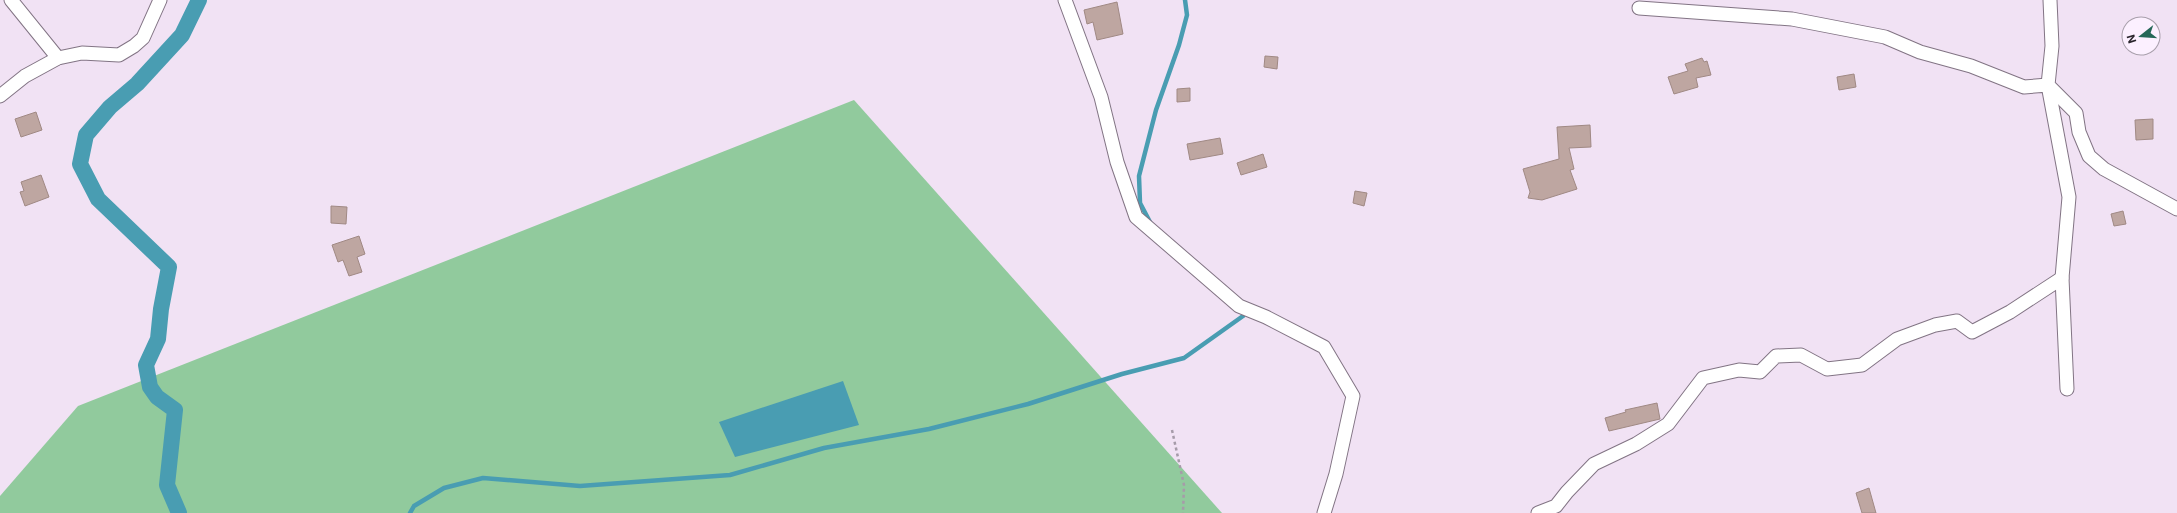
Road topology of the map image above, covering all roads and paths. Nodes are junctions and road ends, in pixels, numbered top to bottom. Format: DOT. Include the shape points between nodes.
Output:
graph roads {
  1 [pos="11,0"];
  2 [pos="160,0"];
  3 [pos="1065,0"];
  4 [pos="2050,0"];
  5 [pos="1638,8"];
  6 [pos="58,58"];
  7 [pos="2048,84"];
  8 [pos="0,96"];
  9 [pos="2177,209"];
  10 [pos="2062,278"];
  11 [pos="2068,389"];
  12 [pos="1172,430"];
  13 [pos="1183,513"];
  14 [pos="1324,513"];
  15 [pos="1538,513"];
  1 -- 6 [label="street"];
  2 -- 6 [label="street" via="143,38 119,55 82,53"];
  3 -- 14 [label="street" via="1101,97 1117,162 1136,217 1239,306 1266,316 1324,347 1354,396"];
  4 -- 7 [label="street" via="2052,46"];
  5 -- 7 [label="street" via="1792,19 1831,26 1885,37 1920,52 1971,66 2024,87"];
  6 -- 8 [label="street" via="25,76"];
  7 -- 9 [label="street" via="2076,113 2079,132 2089,156 2104,169"];
  7 -- 10 [label="street" via="2069,197"];
  10 -- 11 [label="street"];
  10 -- 15 [label="street" via="2010,312 1972,332 1957,321 1935,325 1897,339 1862,366 1827,369 1801,355 1776,356 1760,372 1739,370 1703,378 1668,424 1636,444 1594,464 1556,506"];
  12 -- 13 [label="path" via="1184,485"];
}
